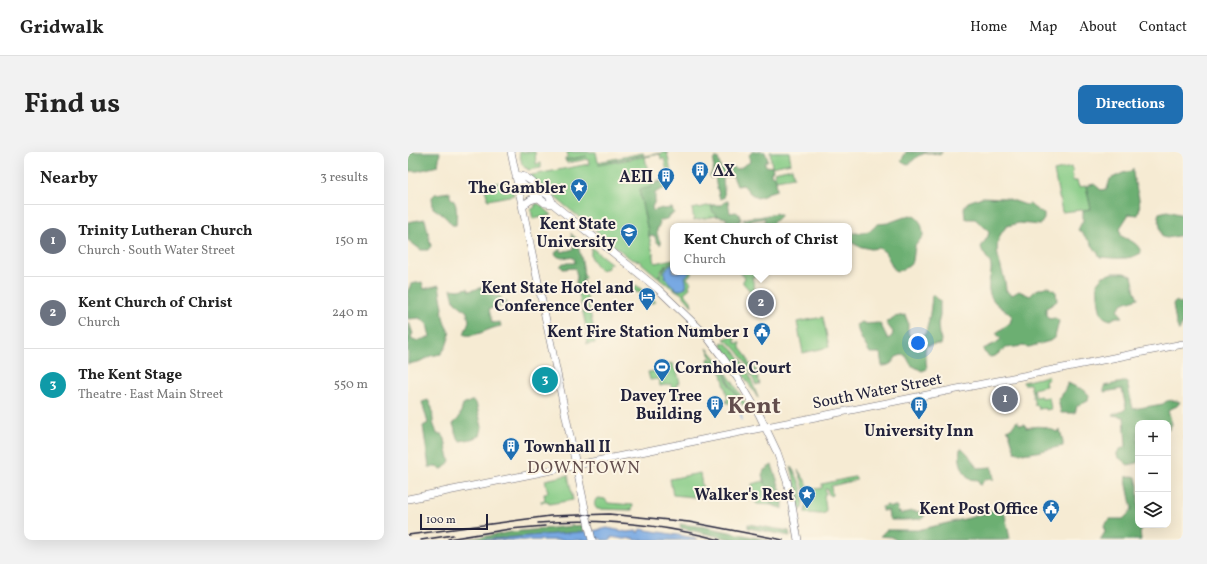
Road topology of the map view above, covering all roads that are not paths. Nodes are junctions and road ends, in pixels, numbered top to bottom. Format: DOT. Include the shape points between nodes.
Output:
graph roads {
  1 [pos="511,152"];
  2 [pos="516,175"];
  3 [pos="540,198"];
  4 [pos="553,204"];
  5 [pos="523,207"];
  6 [pos="1183,344"];
  7 [pos="765,426"];
  8 [pos="576,464"];
  9 [pos="408,499"];
  10 [pos="592,540"];
  11 [pos="798,540"];
  1 -- 2 [label="main road"];
  2 -- 3 [label="main road" via="522,184"];
  2 -- 4 [label="main road" via="525,177 550,197"];
  2 -- 5 [label="main road"];
  3 -- 4 [label="main road" via="545,203"];
  3 -- 5 [label="main road" via="531,200"];
  4 -- 7 [label="main road" via="658,289 705,334 737,377"];
  5 -- 8 [label="main road"];
  6 -- 7 [label="main road, South Water Street"];
  7 -- 8 [label="main road, South Water Street"];
  7 -- 11 [label="main road" via="787,481"];
  8 -- 9 [label="main road, South Water Street"];
  8 -- 10 [label="main road, bridge"];
}
